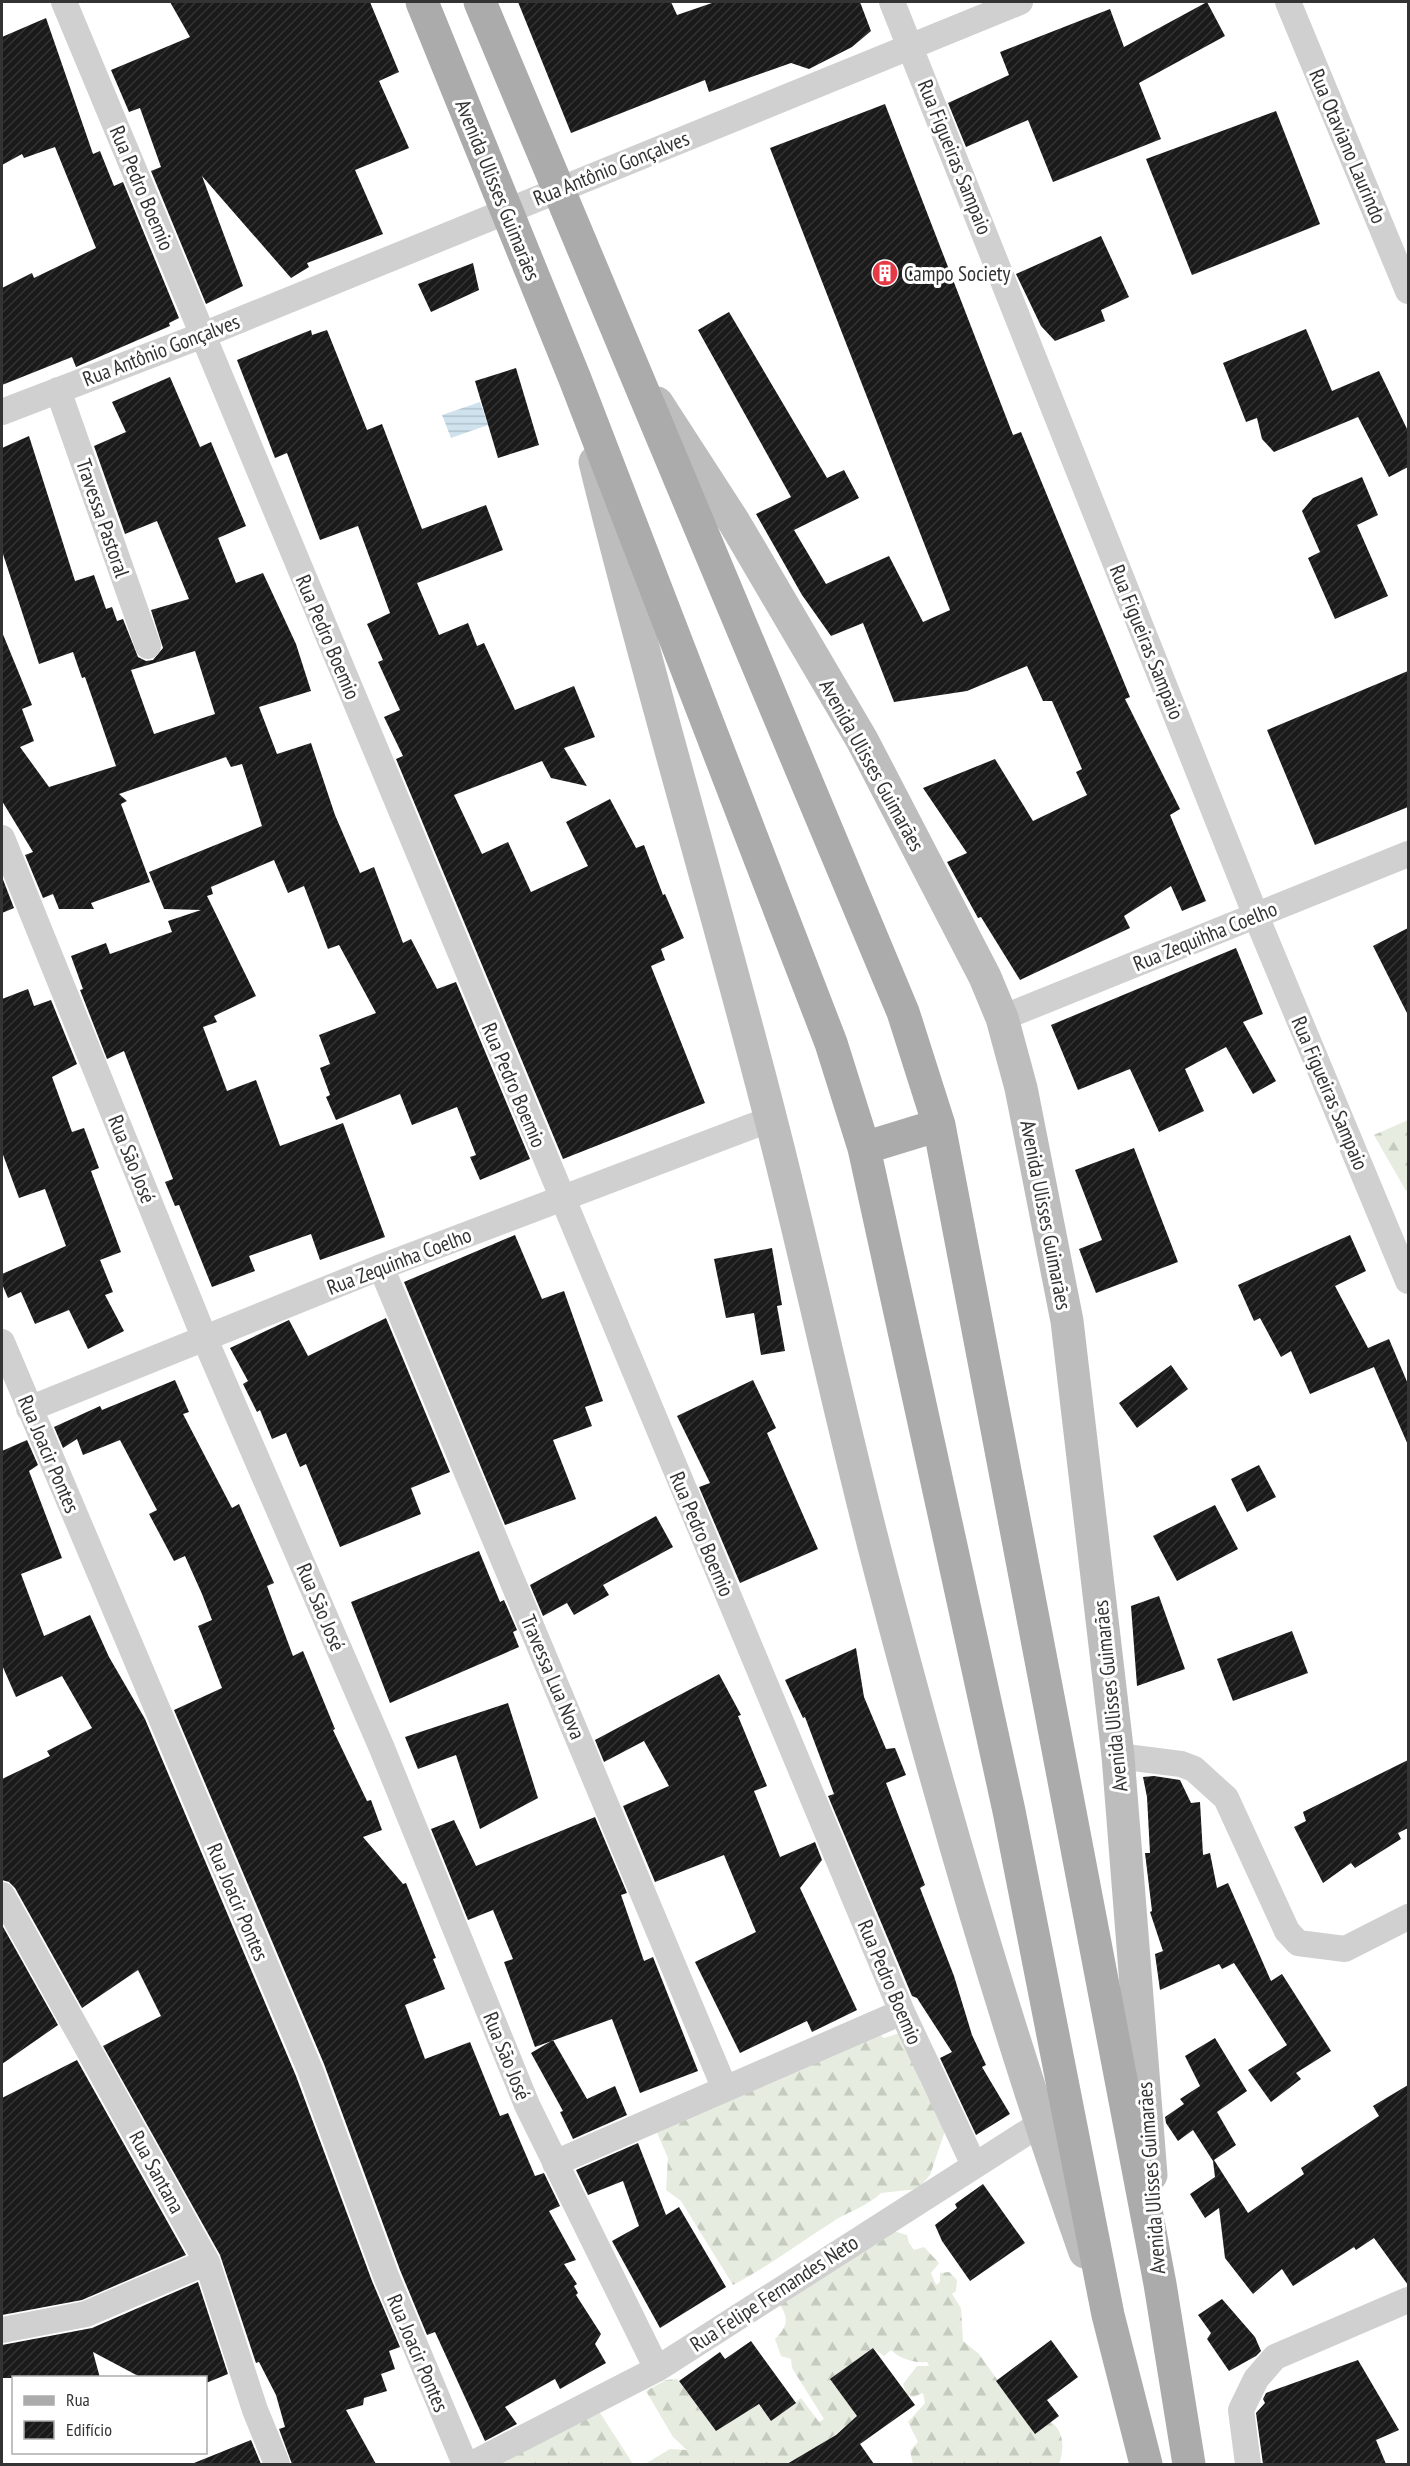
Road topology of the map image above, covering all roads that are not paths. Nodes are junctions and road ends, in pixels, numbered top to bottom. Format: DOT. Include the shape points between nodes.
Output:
graph roads {
  1 [pos="64,2"];
  2 [pos="422,2"];
  3 [pos="480,2"];
  4 [pos="892,2"];
  5 [pos="1020,2"];
  6 [pos="1288,2"];
  7 [pos="910,46"];
  8 [pos="556,189"];
  9 [pos="506,211"];
  10 [pos="1408,291"];
  11 [pos="203,335"];
  12 [pos="631,363"];
  13 [pos="575,379"];
  14 [pos="58,390"];
  15 [pos="2,412"];
  16 [pos="148,646"];
  17 [pos="2,838"];
  18 [pos="1408,854"];
  19 [pos="1256,916"];
  20 [pos="1002,1018"];
  21 [pos="771,1119"];
  22 [pos="939,1125"];
  23 [pos="864,1148"];
  24 [pos="561,1198"];
  25 [pos="381,1267"];
  26 [pos="1408,1281"];
  27 [pos="204,1337"];
  28 [pos="2,1342"];
  29 [pos="29,1409"];
  30 [pos="1118,1756"];
  31 [pos="2,1895"];
  32 [pos="1408,1917"];
  33 [pos="902,2012"];
  34 [pos="724,2087"];
  35 [pos="1067,2106"];
  36 [pos="1040,2125"];
  37 [pos="555,2163"];
  38 [pos="974,2165"];
  39 [pos="207,2262"];
  40 [pos="1160,2284"];
  41 [pos="1408,2300"];
  42 [pos="1108,2315"];
  43 [pos="2,2330"];
  44 [pos="657,2369"];
  45 [pos="276,2464"];
  46 [pos="465,2464"];
  47 [pos="472,2464"];
  48 [pos="1146,2464"];
  49 [pos="1189,2464"];
  50 [pos="1248,2464"];
  1 -- 11 [label="street, Rua Pedro Boemio"];
  2 -- 9 [label="main road, Avenida Ulisses Guimarães"];
  3 -- 8 [label="main road, Avenida Ulisses Guimarães"];
  4 -- 7 [label="street, Rua Figueiras Sampaio"];
  5 -- 7 [label="street, Rua Antônio Gonçalves"];
  6 -- 10 [label="street, Rua Otaviano Laurindo"];
  7 -- 8 [label="street, Rua Antônio Gonçalves"];
  7 -- 19 [label="street, Rua Figueiras Sampaio"];
  8 -- 9 [label="street, Rua Antônio Gonçalves"];
  8 -- 12 [label="main road, Avenida Ulisses Guimarães"];
  9 -- 11 [label="street, Rua Antônio Gonçalves"];
  9 -- 13 [label="main road, Avenida Ulisses Guimarães"];
  11 -- 14 [label="street, Rua Antônio Gonçalves"];
  11 -- 24 [label="street, Rua Pedro Boemio"];
  12 -- 20 [label="street, Avenida Ulisses Guimarães" via="734,522 862,740 985,977"];
  12 -- 22 [label="main road, Avenida Ulisses Guimarães" via="903,1012"];
  13 -- 21 [label="street, Avenida Ulisses Guimarães" via="638,637"];
  13 -- 23 [label="main road, Avenida Ulisses Guimarães" via="831,1043"];
  14 -- 15 [label="street, Rua Antônio Gonçalves"];
  14 -- 16 [label="street, Travessa Pastoral"];
  17 -- 27 [label="street, Rua São José"];
  18 -- 19 [label="street, Rua Zequihha Coelho"];
  19 -- 20 [label="street, Rua Zequihha Coelho"];
  19 -- 26 [label="street, Rua Figueiras Sampaio"];
  20 -- 30 [label="street, Avenida Ulisses Guimarães" via="1021,1088 1067,1321"];
  21 -- 24 [label="street, Rua Zequinha Coelho"];
  21 -- 36 [label="street, Avenida Ulisses Guimarães" via="887,1598 989,1962"];
  22 -- 23 [label="main road"];
  22 -- 40 [label="main road, Avenida Ulisses Guimarães"];
  23 -- 35 [label="main road, Avenida Ulisses Guimarães" via="1009,1811"];
  24 -- 25 [label="street, Rua Zequinha Coelho"];
  24 -- 33 [label="street, Rua Pedro Boemio"];
  25 -- 27 [label="street, Rua Zequinha Coelho"];
  25 -- 34 [label="street, Travessa Lua Nova"];
  27 -- 29 [label="street, Rua Zequinha Coelho"];
  27 -- 37 [label="street, Rua São José" via="381,1746 527,2105"];
  28 -- 29 [label="street, Rua Joacir Pontes"];
  29 -- 46 [label="street, Rua Joacir Pontes" via="310,2070 386,2276"];
  30 -- 32 [label="street" via="1194,1769 1226,1798 1287,1931 1298,1943 1345,1949"];
  30 -- 40 [label="street, Avenida Ulisses Guimarães"];
  31 -- 39 [label="street, Rua Santana"];
  33 -- 34 [label="street"];
  33 -- 38 [label="street, Rua Pedro Boemio"];
  34 -- 37 [label="street"];
  35 -- 36 [label="street, Rua Felipe Fernandes Neto"];
  35 -- 42 [label="main road, Avenida Ulisses Guimarães"];
  36 -- 38 [label="street, Rua Felipe Fernandes Neto"];
  36 -- 42 [label="street, Avenida Ulisses Guimarães"];
  37 -- 44 [label="street, Rua São José"];
  38 -- 44 [label="street, Rua Felipe Fernandes Neto"];
  39 -- 43 [label="street" via="86,2314"];
  39 -- 45 [label="street, Rua Santana"];
  40 -- 49 [label="main road"];
  41 -- 50 [label="street" via="1275,2357 1256,2379 1241,2410"];
  42 -- 48 [label="main road"];
  44 -- 47 [label="street, Rua Felipe Fernandes Neto"];
}
